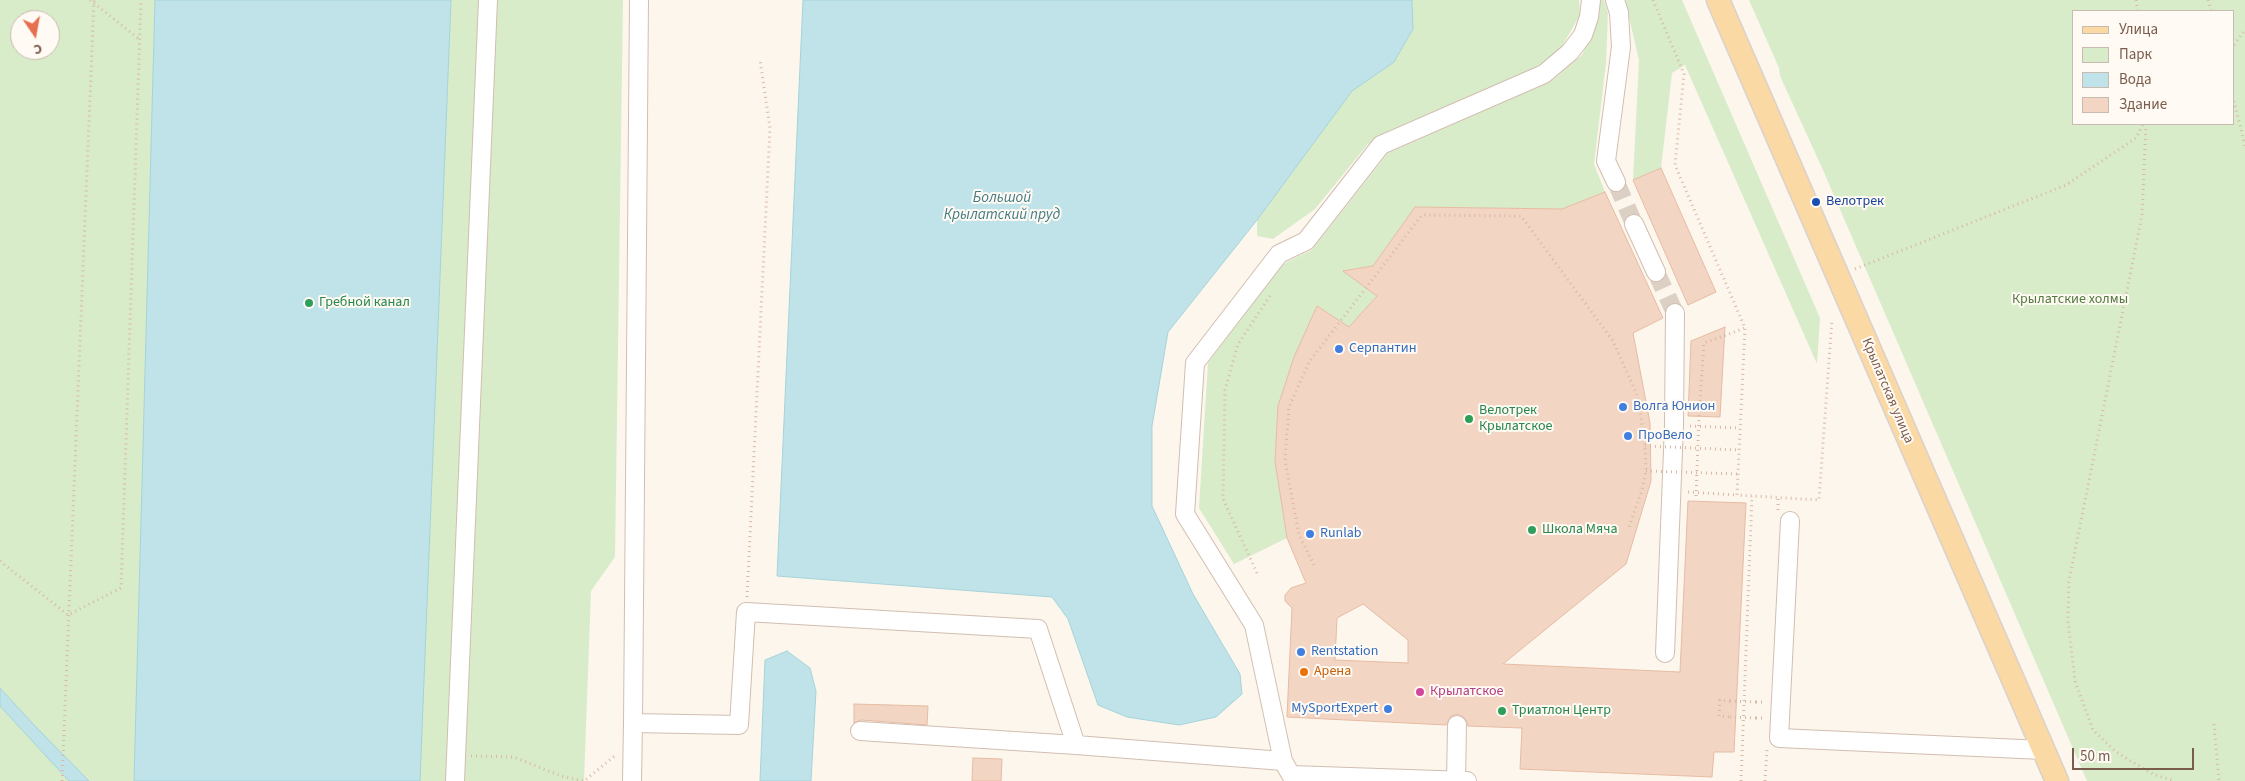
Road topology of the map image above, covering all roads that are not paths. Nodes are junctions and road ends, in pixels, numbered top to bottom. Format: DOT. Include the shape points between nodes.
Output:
graph roads {
  1 [pos="488,0"];
  2 [pos="639,0"];
  3 [pos="1591,0"];
  4 [pos="1615,0"];
  5 [pos="1718,0"];
  6 [pos="1616,182"];
  7 [pos="1634,224"];
  8 [pos="1656,272"];
  9 [pos="1675,313"];
  10 [pos="1790,521"];
  11 [pos="1666,653"];
  12 [pos="633,723"];
  13 [pos="1456,725"];
  14 [pos="860,731"];
  15 [pos="1076,745"];
  16 [pos="2044,750"];
  17 [pos="1283,761"];
  18 [pos="1456,780"];
  19 [pos="455,781"];
  20 [pos="632,781"];
  21 [pos="1467,781"];
  22 [pos="2057,781"];
  1 -- 19 [label="lane"];
  2 -- 12 [label="lane"];
  3 -- 17 [label="lane" via="1583,34 1570,52 1544,74 1381,145 1306,241 1279,254 1195,363 1185,514 1254,625"];
  4 -- 6 [label="lane" via="1621,47 1606,160"];
  5 -- 16 [label="main road, Крылатская улица"];
  7 -- 8 [label="lane"];
  9 -- 11 [label="lane"];
  10 -- 16 [label="lane" via="1780,738"];
  12 -- 15 [label="lane" via="739,724 746,612 1038,629"];
  12 -- 20 [label="lane"];
  13 -- 18 [label="lane"];
  14 -- 15 [label="lane"];
  15 -- 17 [label="lane"];
  16 -- 22 [label="main road, Крылатская улица"];
  17 -- 18 [label="lane" via="1291,775"];
  18 -- 21 [label="lane"];
}
